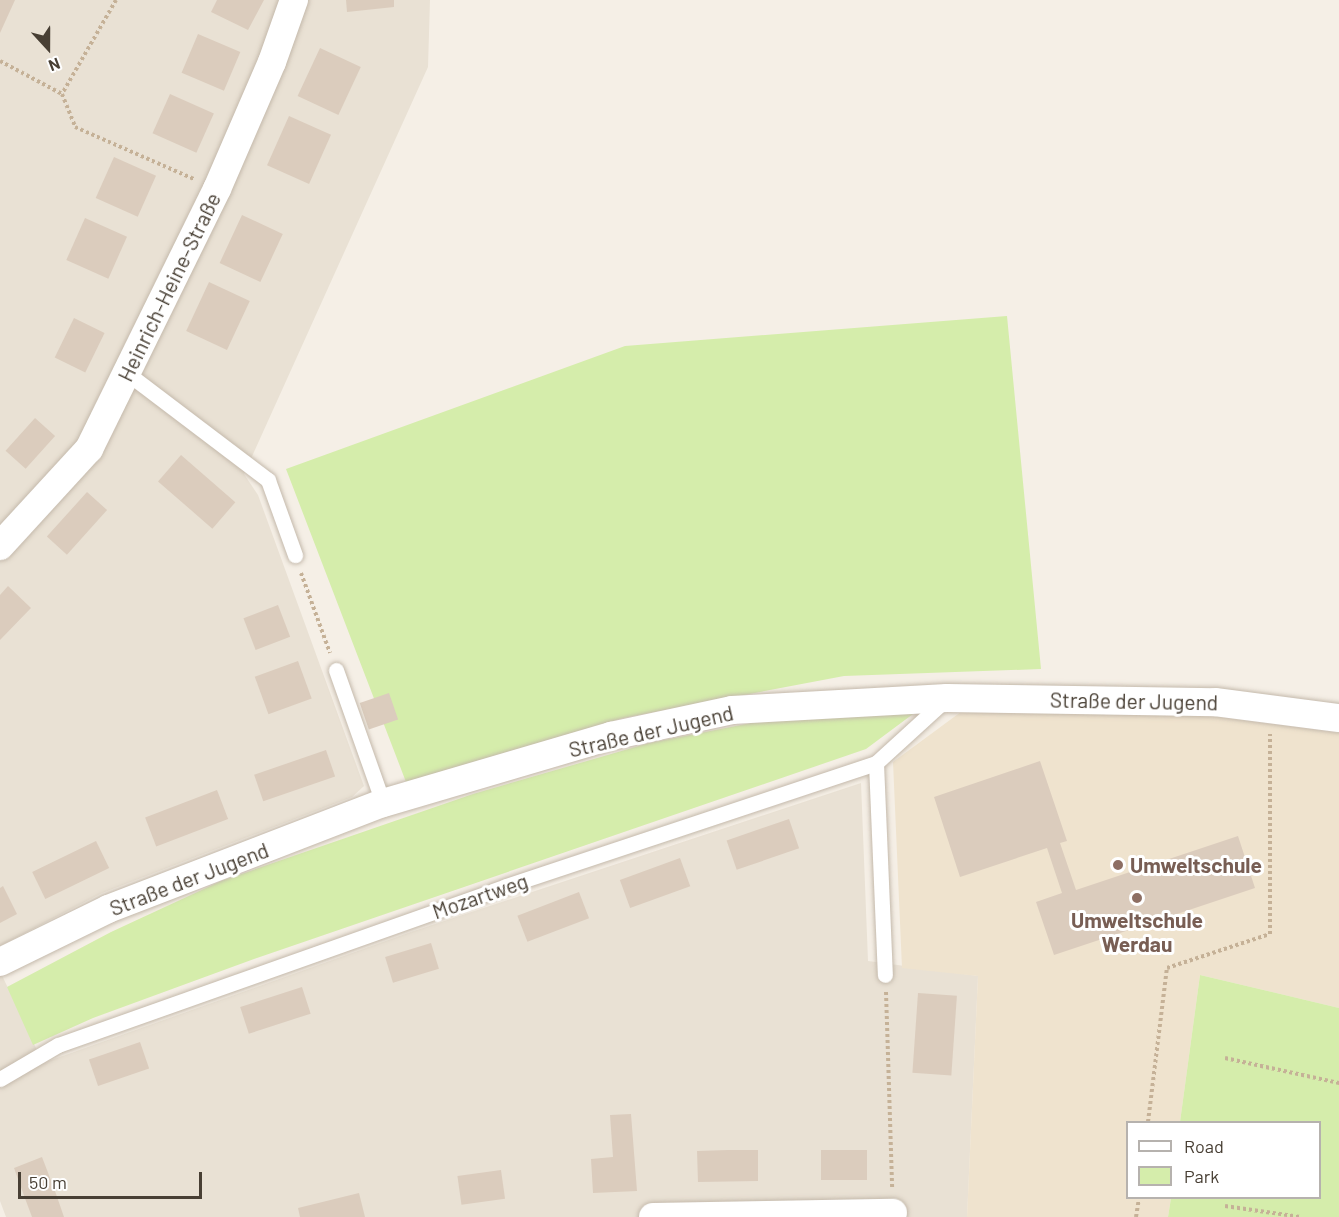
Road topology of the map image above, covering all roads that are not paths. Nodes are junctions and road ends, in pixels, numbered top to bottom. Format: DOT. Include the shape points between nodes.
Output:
graph roads {
  1 [pos="294,0"];
  2 [pos="127,373"];
  3 [pos="0,546"];
  4 [pos="295,555"];
  5 [pos="336,670"];
  6 [pos="947,698"];
  7 [pos="1339,718"];
  8 [pos="876,764"];
  9 [pos="383,803"];
  10 [pos="0,962"];
  11 [pos="885,975"];
  12 [pos="0,1079"];
  13 [pos="893,1213"];
  14 [pos="653,1217"];
  1 -- 2 [label="street, Heinrich-Heine-Straße" via="272,62 217,189"];
  2 -- 3 [label="street, Heinrich-Heine-Straße" via="90,449"];
  2 -- 4 [label="lane" via="268,480"];
  5 -- 9 [label="lane"];
  6 -- 7 [label="street, Straße der Jugend" via="1215,702"];
  6 -- 8 [label="lane, Mozartweg"];
  6 -- 9 [label="street, Straße der Jugend" via="732,710 611,736"];
  8 -- 11 [label="lane"];
  8 -- 12 [label="lane, Mozartweg" via="506,886 70,1041"];
  9 -- 10 [label="street, Straße der Jugend" via="108,909"];
  13 -- 14 [label="street"];
}
